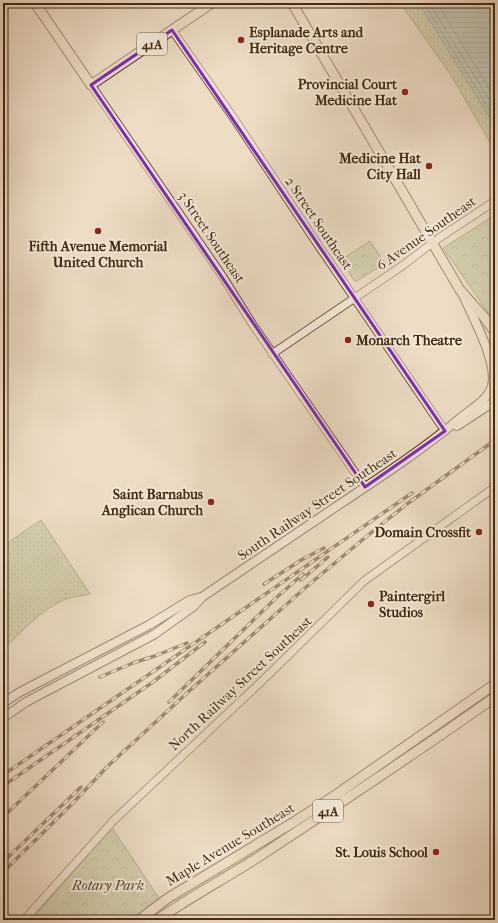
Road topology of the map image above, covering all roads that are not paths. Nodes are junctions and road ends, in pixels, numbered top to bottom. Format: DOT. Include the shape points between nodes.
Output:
graph roads {
  1 [pos="35,3"];
  2 [pos="212,3"];
  3 [pos="292,3"];
  4 [pos="172,30"];
  5 [pos="91,86"];
  6 [pos="495,201"];
  7 [pos="432,244"];
  8 [pos="460,290"];
  9 [pos="354,298"];
  10 [pos="495,332"];
  11 [pos="272,354"];
  12 [pos="495,401"];
  13 [pos="445,431"];
  14 [pos="365,487"];
  15 [pos="495,487"];
  16 [pos="202,597"];
  17 [pos="495,684"];
  18 [pos="495,697"];
  19 [pos="3,703"];
  20 [pos="3,718"];
  21 [pos="24,920"];
  22 [pos="139,920"];
  23 [pos="157,920"];
  1 -- 5 [label="main road, 3 Street Southeast"];
  2 -- 4 [label="main road, 41A"];
  3 -- 7 [label="main road"];
  4 -- 5 [label="main road, 41A"];
  4 -- 9 [label="street, 2 Street Southeast"];
  5 -- 11 [label="street, 3 Street Southeast" via="223,277"];
  6 -- 7 [label="street, 6 Avenue Southeast"];
  7 -- 8 [label="main road"];
  7 -- 9 [label="street, 6 Avenue Southeast"];
  8 -- 10 [label="main road"];
  8 -- 13 [label="main road, South Railway Street Southeast" via="490,355 494,376 486,396"];
  9 -- 11 [label="street, 6 Avenue Southeast"];
  9 -- 13 [label="street, 2 Street Southeast"];
  11 -- 14 [label="street, 3 Street Southeast"];
  12 -- 13 [label="main road, South Railway Street Southeast" via="459,425"];
  13 -- 14 [label="main road, South Railway Street Southeast"];
  14 -- 16 [label="main road, South Railway Street Southeast"];
  15 -- 21 [label="street, North Railway Street Southeast" via="364,581 114,820"];
  16 -- 19 [label="main road, South Railway Street Southeast" via="190,600"];
  16 -- 20 [label="main road, South Railway Street Southeast" via="194,606 155,634 26,702"];
  17 -- 22 [label="main road, Maple Avenue Southeast / 41A" via="337,794 168,898"];
  18 -- 23 [label="main road, Maple Avenue Southeast / 41A" via="343,802"];
}
